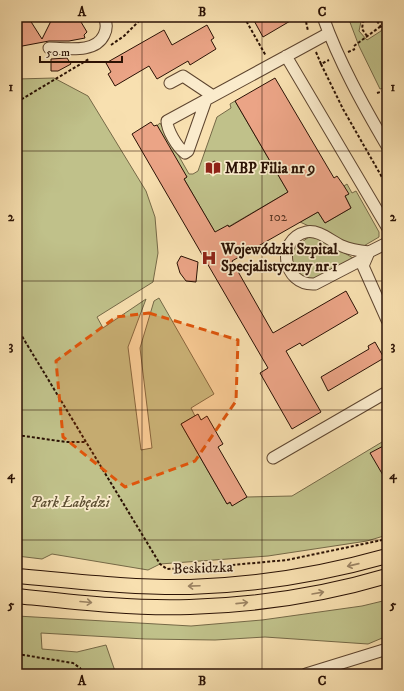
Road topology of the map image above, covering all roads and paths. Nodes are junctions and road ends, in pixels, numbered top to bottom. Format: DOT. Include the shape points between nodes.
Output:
graph roads {
  1 [pos="104,17"];
  2 [pos="143,17"];
  3 [pos="244,17"];
  4 [pos="305,17"];
  5 [pos="323,17"];
  6 [pos="369,17"];
  7 [pos="374,17"];
  8 [pos="386,17"];
  9 [pos="381,26"];
  10 [pos="329,33"];
  11 [pos="309,35"];
  12 [pos="387,35"];
  13 [pos="367,36"];
  14 [pos="109,46"];
  15 [pos="49,48"];
  16 [pos="314,48"];
  17 [pos="346,53"];
  18 [pos="286,56"];
  19 [pos="89,59"];
  20 [pos="331,59"];
  21 [pos="271,64"];
  22 [pos="322,64"];
  23 [pos="170,83"];
  24 [pos="387,90"];
  25 [pos="377,92"];
  26 [pos="209,98"];
  27 [pos="17,102"];
  28 [pos="387,146"];
  29 [pos="387,186"];
  30 [pos="387,227"];
  31 [pos="387,243"];
  32 [pos="367,255"];
  33 [pos="387,320"];
  34 [pos="17,328"];
  35 [pos="387,392"];
  36 [pos="17,435"];
  37 [pos="86,442"];
  38 [pos="273,458"];
  39 [pos="387,539"];
  40 [pos="387,556"];
  41 [pos="17,570"];
  42 [pos="17,576"];
  43 [pos="387,576"];
  44 [pos="49,579"];
  45 [pos="17,596"];
  46 [pos="47,599"];
  47 [pos="17,601"];
  48 [pos="387,649"];
  49 [pos="17,654"];
  50 [pos="84,674"];
  51 [pos="306,674"];
  1 -- 15 [label="street" via="106,33 102,41 94,46"];
  2 -- 14 [label="path" via="124,36"];
  3 -- 21 [label="path"];
  4 -- 11 [label="path"];
  5 -- 10 [label="street"];
  6 -- 13 [label="path" via="363,22 362,29"];
  7 -- 9 [label="path"];
  8 -- 9 [label="path"];
  9 -- 12 [label="path"];
  9 -- 13 [label="path"];
  10 -- 18 [label="street"];
  10 -- 28 [label="street" via="365,108"];
  13 -- 17 [label="path"];
  16 -- 22 [label="path"];
  18 -- 21 [label="street"];
  18 -- 30 [label="street"];
  19 -- 27 [label="path"];
  20 -- 22 [label="path"];
  21 -- 26 [label="street"];
  22 -- 29 [label="path" via="343,109"];
  23 -- 26 [label="street" via="183,76"];
  24 -- 25 [label="path"];
  26 -- 26 [label="street" via="167,120 167,126 186,153"];
  31 -- 32 [label="street"];
  32 -- 32 [label="street" via="315,284 307,285 294,277 286,262 288,247 306,232 316,232"];
  32 -- 33 [label="street" via="363,266"];
  34 -- 37 [label="path"];
  35 -- 38 [label="street"];
  36 -- 37 [label="path" via="66,442"];
  37 -- 39 [label="path" via="160,564 167,569 287,560"];
  40 -- 44 [label="main road, Beskidzka, one-way" via="320,573 277,580 190,587"];
  41 -- 44 [label="main road"];
  42 -- 44 [label="main road, Beskidzka"];
  46 -- 43 [label="main road, one-way" via="142,606 189,607 234,604 323,592"];
  45 -- 46 [label="main road"];
  46 -- 47 [label="main road"];
  48 -- 51 [label="street"];
  49 -- 50 [label="path" via="73,663"];
}
